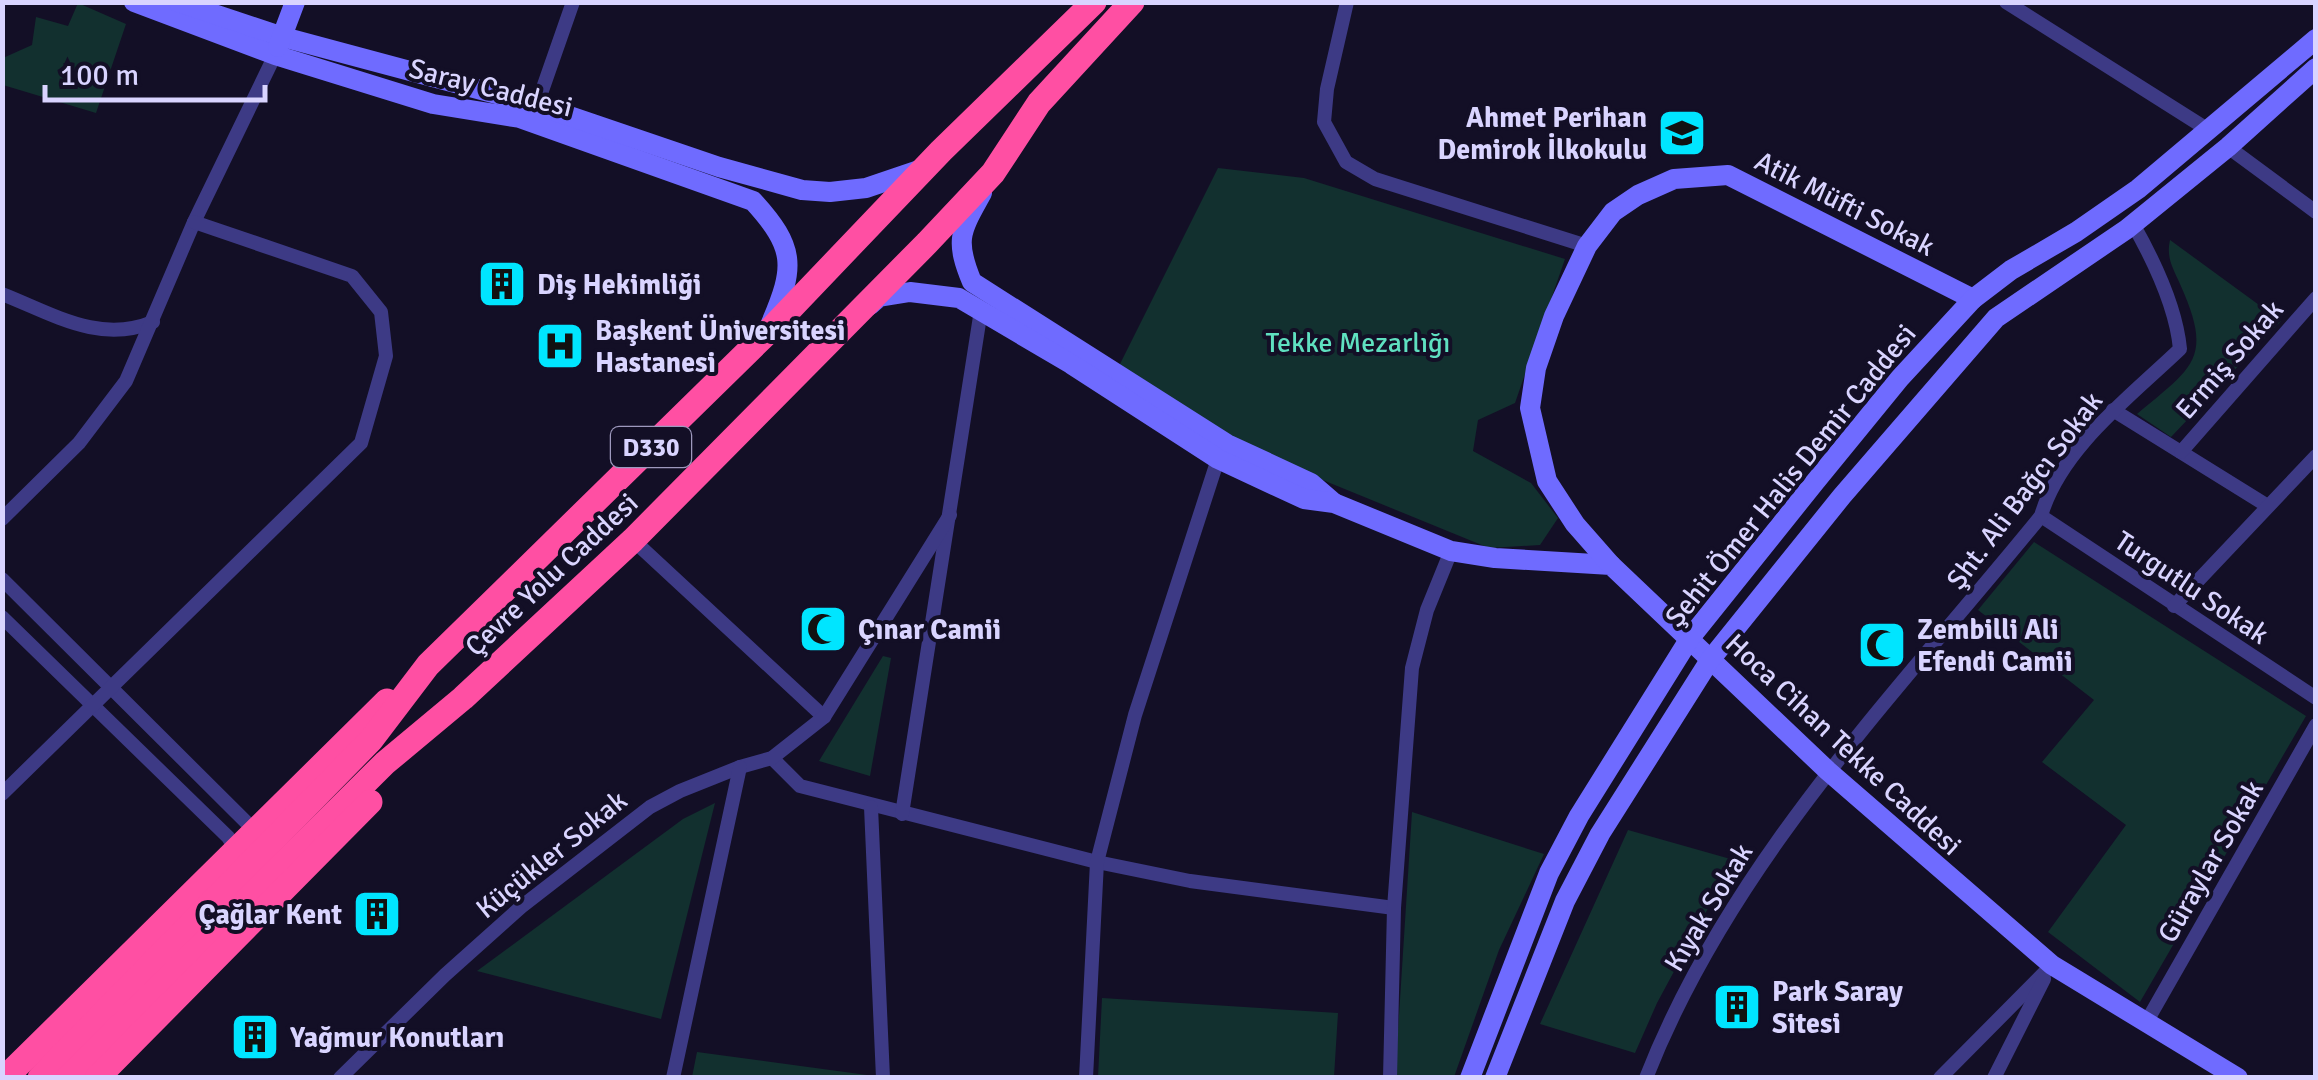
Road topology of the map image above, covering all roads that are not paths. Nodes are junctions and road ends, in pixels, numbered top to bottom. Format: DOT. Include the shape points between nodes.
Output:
graph roads {
  1 [pos="134,2"];
  2 [pos="178,2"];
  3 [pos="295,2"];
  4 [pos="573,2"];
  5 [pos="1090,2"];
  6 [pos="1132,2"];
  7 [pos="1152,2"];
  8 [pos="1347,2"];
  9 [pos="2006,2"];
  10 [pos="2316,39"];
  11 [pos="279,46"];
  12 [pos="2316,68"];
  13 [pos="1039,103"];
  14 [pos="537,105"];
  15 [pos="2210,131"];
  16 [pos="2228,147"];
  17 [pos="924,168"];
  18 [pos="993,173"];
  19 [pos="2316,212"];
  20 [pos="194,222"];
  21 [pos="2133,224"];
  22 [pos="1587,246"];
  23 [pos="2,294"];
  24 [pos="2316,298"];
  25 [pos="1972,299"];
  26 [pos="980,310"];
  27 [pos="153,322"];
  28 [pos="846,325"];
  29 [pos="768,332"];
  30 [pos="2114,410"];
  31 [pos="2180,452"];
  32 [pos="2316,456"];
  33 [pos="1218,458"];
  34 [pos="1334,503"];
  35 [pos="2266,504"];
  36 [pos="950,515"];
  37 [pos="2041,516"];
  38 [pos="2,520"];
  39 [pos="632,540"];
  40 [pos="1450,551"];
  41 [pos="1611,565"];
  42 [pos="2,579"];
  43 [pos="2174,606"];
  44 [pos="2,616"];
  45 [pos="1690,638"];
  46 [pos="1710,660"];
  47 [pos="428,665"];
  48 [pos="110,686"];
  49 [pos="463,698"];
  50 [pos="2316,698"];
  51 [pos="91,704"];
  52 [pos="824,717"];
  53 [pos="2316,725"];
  54 [pos="772,758"];
  55 [pos="740,767"];
  56 [pos="1828,771"];
  57 [pos="2,794"];
  58 [pos="871,806"];
  59 [pos="902,814"];
  60 [pos="254,830"];
  61 [pos="235,848"];
  62 [pos="1097,862"];
  63 [pos="1394,908"];
  64 [pos="2052,966"];
  65 [pos="2146,1021"];
  66 [pos="2225,1074"];
  67 [pos="6,1078"];
  68 [pos="40,1078"];
  69 [pos="68,1078"];
  70 [pos="97,1078"];
  71 [pos="340,1078"];
  72 [pos="673,1078"];
  73 [pos="882,1078"];
  74 [pos="1086,1078"];
  75 [pos="1390,1078"];
  76 [pos="1470,1078"];
  77 [pos="1495,1078"];
  78 [pos="1646,1078"];
  79 [pos="1940,1078"];
  80 [pos="1994,1078"];
  1 -- 11 [label="street, Saray Caddesi"];
  2 -- 11 [label="street, Saray Caddesi"];
  3 -- 11 [label="street"];
  4 -- 14 [label="street"];
  5 -- 17 [label="highway, Çevre Yolu Caddesi / D330"];
  6 -- 13 [label="highway, Çevre Yolu Caddesi"];
  7 -- 13 [label="highway"];
  8 -- 22 [label="street" via="1324,122 1346,162 1376,179"];
  9 -- 15 [label="street"];
  10 -- 15 [label="street, Şehit Ömer Halis Demir Caddesi"];
  11 -- 14 [label="street, Saray Caddesi"];
  11 -- 20 [label="street"];
  11 -- 29 [label="street, Saray Caddesi" via="433,104 520,118 753,201 772,222 790,262"];
  12 -- 16 [label="street, Şehit Ömer Halis Demir Caddesi"];
  13 -- 18 [label="highway, Çevre Yolu Caddesi / D330"];
  14 -- 17 [label="street, Saray Caddesi" via="802,190 866,188"];
  15 -- 25 [label="street, Şehit Ömer Halis Demir Caddesi" via="2138,189"];
  16 -- 19 [label="street"];
  16 -- 21 [label="street, Şehit Ömer Halis Demir Caddesi"];
  17 -- 29 [label="highway, Çevre Yolu Caddesi / D330"];
  18 -- 28 [label="highway, Çevre Yolu Caddesi / D330"];
  18 -- 34 [label="street" via="959,236 972,282 1227,444 1312,484"];
  20 -- 27 [label="street"];
  20 -- 48 [label="street" via="352,276 381,312 386,356 361,444"];
  21 -- 30 [label="street, Şht. Ali Bağcı Sokak" via="2167,298 2180,349"];
  21 -- 46 [label="street, Şehit Ömer Halis Demir Caddesi" via="1996,318"];
  22 -- 25 [label="street, Atik Müfti Sokak" via="1638,195 1674,179 1728,176"];
  22 -- 41 [label="street, Atik Müfti Sokak" via="1536,368 1530,408 1547,481"];
  23 -- 27 [label="street" via="95,330 119,332"];
  24 -- 31 [label="street, Ermiş Sokak"];
  25 -- 45 [label="street, Şehit Ömer Halis Demir Caddesi"];
  26 -- 28 [label="street" via="958,298 910,292 879,297"];
  26 -- 33 [label="street"];
  26 -- 36 [label="street"];
  27 -- 38 [label="street" via="126,381 80,444"];
  28 -- 39 [label="highway, Çevre Yolu Caddesi / D330"];
  29 -- 47 [label="highway, Çevre Yolu Caddesi / D330"];
  30 -- 31 [label="street"];
  30 -- 37 [label="street, Şht. Ali Bağcı Sokak" via="2053,485"];
  31 -- 35 [label="street"];
  32 -- 35 [label="street"];
  33 -- 34 [label="street" via="1304,499"];
  33 -- 62 [label="street" via="1135,715"];
  34 -- 40 [label="street"];
  35 -- 43 [label="street"];
  36 -- 52 [label="street, Küçükler Sokak"];
  36 -- 59 [label="street"];
  37 -- 43 [label="street, Turgutlu Sokak"];
  37 -- 56 [label="street, Şht. Ali Bağcı Sokak"];
  39 -- 49 [label="highway, Çevre Yolu Caddesi / D330"];
  39 -- 52 [label="street"];
  40 -- 41 [label="street"];
  40 -- 63 [label="street" via="1412,668"];
  41 -- 45 [label="street, Hoca Cihan Tekke Caddesi"];
  42 -- 48 [label="street"];
  43 -- 50 [label="street, Turgutlu Sokak"];
  44 -- 51 [label="street"];
  45 -- 46 [label="street, Hoca Cihan Tekke Caddesi"];
  45 -- 76 [label="street, Şehit Ömer Halis Demir Caddesi" via="1549,873"];
  46 -- 56 [label="street, Hoca Cihan Tekke Caddesi"];
  46 -- 77 [label="street, Şehit Ömer Halis Demir Caddesi" via="1565,901"];
  47 -- 60 [label="highway, D330"];
  47 -- 68 [label="highway, Çevre Yolu Caddesi" via="370,740"];
  48 -- 51 [label="street"];
  48 -- 60 [label="street"];
  49 -- 69 [label="highway, Çevre Yolu Caddesi" via="385,763"];
  49 -- 70 [label="highway, D330" via="398,773"];
  51 -- 57 [label="street"];
  51 -- 61 [label="street"];
  52 -- 54 [label="street, Küçükler Sokak"];
  53 -- 65 [label="street, Güraylar Sokak"];
  54 -- 55 [label="street, Küçükler Sokak"];
  54 -- 58 [label="street" via="800,786"];
  55 -- 71 [label="street, Küçükler Sokak" via="680,790 636,818 521,907"];
  55 -- 72 [label="street"];
  56 -- 64 [label="street, Hoca Cihan Tekke Caddesi"];
  56 -- 78 [label="street, Kıyak Sokak" via="1706,954"];
  58 -- 59 [label="street"];
  58 -- 73 [label="street"];
  59 -- 62 [label="street"];
  60 -- 61 [label="highway, D330"];
  61 -- 67 [label="highway, D330"];
  62 -- 63 [label="street"];
  62 -- 74 [label="street"];
  63 -- 75 [label="street"];
  64 -- 65 [label="street, Hoca Cihan Tekke Caddesi"];
  64 -- 79 [label="street"];
  64 -- 80 [label="street"];
  65 -- 66 [label="street, Hoca Cihan Tekke Caddesi"];
}
